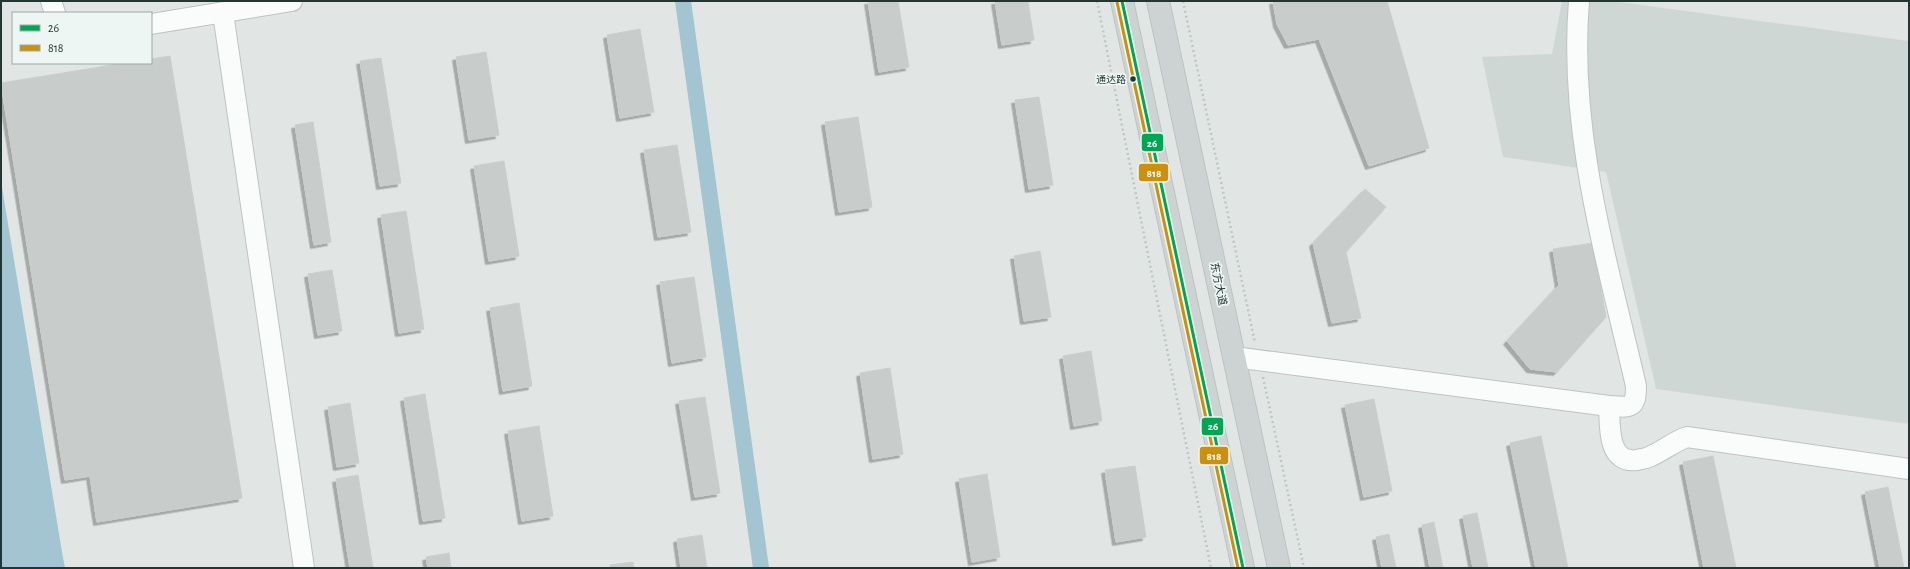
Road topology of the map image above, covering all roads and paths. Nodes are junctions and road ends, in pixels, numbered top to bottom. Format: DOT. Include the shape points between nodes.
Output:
graph roads {
  1 [pos="52,1"];
  2 [pos="292,1"];
  3 [pos="1098,1"];
  4 [pos="1122,1"];
  5 [pos="1158,1"];
  6 [pos="1183,1"];
  7 [pos="1579,1"];
  8 [pos="55,12"];
  9 [pos="223,13"];
  10 [pos="152,24"];
  11 [pos="1234,357"];
  12 [pos="1259,361"];
  13 [pos="1609,406"];
  14 [pos="1909,469"];
  15 [pos="304,568"];
  16 [pos="1211,568"];
  17 [pos="1243,568"];
  18 [pos="1279,568"];
  19 [pos="1304,568"];
  1 -- 8 [label="street"];
  2 -- 9 [label="street"];
  3 -- 16 [label="path"];
  4 -- 17 [label="main road"];
  5 -- 11 [label="main road, 东方大道"];
  6 -- 12 [label="path"];
  7 -- 13 [label="street" via="1579,103 1584,144 1592,192 1636,386 1636,399 1632,405"];
  9 -- 10 [label="street"];
  9 -- 15 [label="street"];
  11 -- 12 [label="street"];
  11 -- 18 [label="main road, 东方大道"];
  12 -- 13 [label="street"];
  12 -- 19 [label="path"];
  13 -- 14 [label="street" via="1613,447 1619,456 1629,461 1648,458 1676,441 1688,437"];
}
